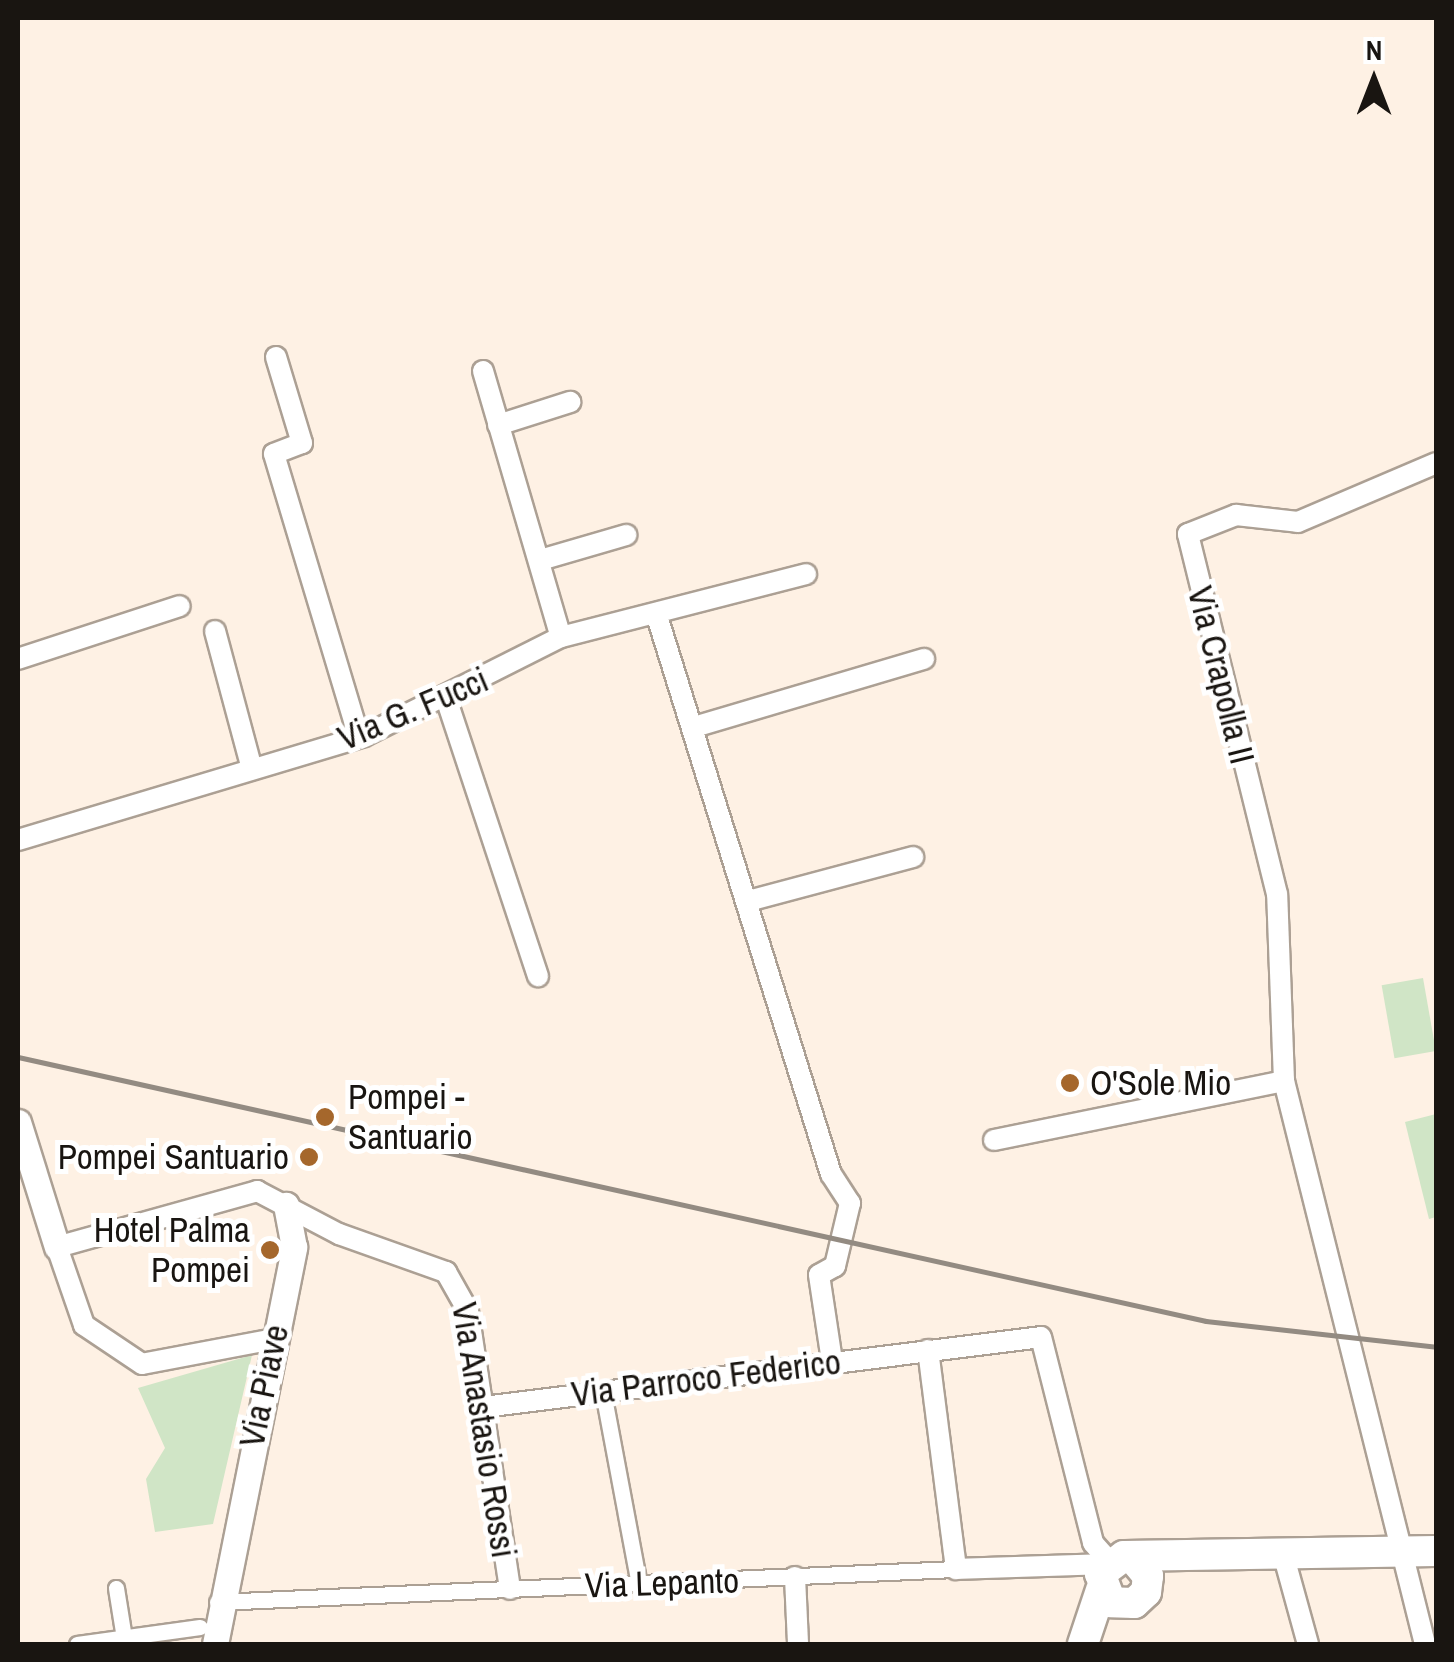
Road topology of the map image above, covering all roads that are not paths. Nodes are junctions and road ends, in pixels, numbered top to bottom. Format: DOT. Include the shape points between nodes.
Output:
graph roads {
  1 [pos="276,357"];
  2 [pos="483,371"];
  3 [pos="570,402"];
  4 [pos="498,425"];
  5 [pos="1436,463"];
  6 [pos="626,535"];
  7 [pos="540,560"];
  8 [pos="806,574"];
  9 [pos="180,606"];
  10 [pos="656,613"];
  11 [pos="215,631"];
  12 [pos="562,638"];
  13 [pos="18,659"];
  14 [pos="924,660"];
  15 [pos="447,701"];
  16 [pos="694,726"];
  17 [pos="359,737"];
  18 [pos="252,769"];
  19 [pos="18,840"];
  20 [pos="913,857"];
  21 [pos="748,901"];
  22 [pos="538,976"];
  23 [pos="1284,1080"];
  24 [pos="18,1124"];
  25 [pos="994,1140"];
  26 [pos="286,1205"];
  27 [pos="58,1247"];
  28 [pos="274,1339"];
  29 [pos="928,1350"];
  30 [pos="832,1361"];
  31 [pos="603,1392"];
  32 [pos="484,1407"];
  33 [pos="1436,1551"];
  34 [pos="1398,1552"];
  35 [pos="1284,1557"];
  36 [pos="956,1569"];
  37 [pos="795,1578"];
  38 [pos="1117,1579"];
  39 [pos="639,1584"];
  40 [pos="116,1588"];
  41 [pos="510,1590"];
  42 [pos="217,1602"];
  43 [pos="201,1636"];
  44 [pos="125,1641"];
  45 [pos="77,1644"];
  46 [pos="798,1644"];
  47 [pos="1083,1644"];
  48 [pos="1099,1644"];
  49 [pos="1308,1644"];
  50 [pos="1426,1644"];
  1 -- 17 [label="street" via="302,443 274,454"];
  2 -- 4 [label="street"];
  3 -- 4 [label="street"];
  4 -- 7 [label="street"];
  5 -- 23 [label="street, Via Crapolla II" via="1298,522 1236,515 1188,534 1277,894"];
  6 -- 7 [label="street"];
  7 -- 12 [label="street"];
  8 -- 10 [label="street, Via G. Fucci"];
  9 -- 13 [label="street"];
  10 -- 12 [label="street, Via G. Fucci"];
  10 -- 16 [label="street"];
  11 -- 18 [label="street"];
  12 -- 15 [label="street, Via G. Fucci"];
  14 -- 16 [label="street"];
  15 -- 17 [label="street, Via G. Fucci"];
  15 -- 22 [label="street"];
  16 -- 21 [label="street"];
  17 -- 18 [label="street, Via G. Fucci"];
  18 -- 19 [label="street, Via G. Fucci"];
  20 -- 21 [label="street"];
  21 -- 30 [label="street" via="838,1192 849,1209 834,1266 819,1275"];
  23 -- 25 [label="street"];
  23 -- 34 [label="street, Via Crapolla II"];
  24 -- 27 [label="street"];
  26 -- 27 [label="street" via="246,1192"];
  26 -- 28 [label="street, Via Piave" via="296,1234"];
  26 -- 32 [label="street, Via Anastasio Rossi" via="339,1234 431,1263 460,1284"];
  27 -- 28 [label="street" via="84,1325 142,1364"];
  28 -- 42 [label="street, Via Piave"];
  29 -- 30 [label="street, Via Parroco Federico"];
  29 -- 36 [label="street"];
  29 -- 38 [label="street, Via Parroco Federico" via="1040,1337 1093,1544"];
  30 -- 31 [label="street, Via Parroco Federico"];
  31 -- 32 [label="street, Via Parroco Federico"];
  31 -- 39 [label="street"];
  32 -- 41 [label="street, Via Anastasio Rossi"];
  33 -- 34 [label="main road"];
  34 -- 35 [label="main road"];
  34 -- 50 [label="street, Via Crapolla II"];
  35 -- 38 [label="main road" via="1218,1559"];
  35 -- 49 [label="street"];
  36 -- 37 [label="street, Via Lepanto"];
  36 -- 38 [label="street, Via Lepanto" via="1059,1565"];
  37 -- 39 [label="street, Via Lepanto"];
  37 -- 46 [label="street"];
  38 -- 47 [label="main road"];
  38 -- 48 [label="main road"];
  39 -- 41 [label="street, Via Lepanto"];
  40 -- 44 [label="street"];
  41 -- 42 [label="street, Via Lepanto"];
  42 -- 43 [label="street, Via Piave"];
  43 -- 44 [label="street"];
  44 -- 45 [label="street"];
}
